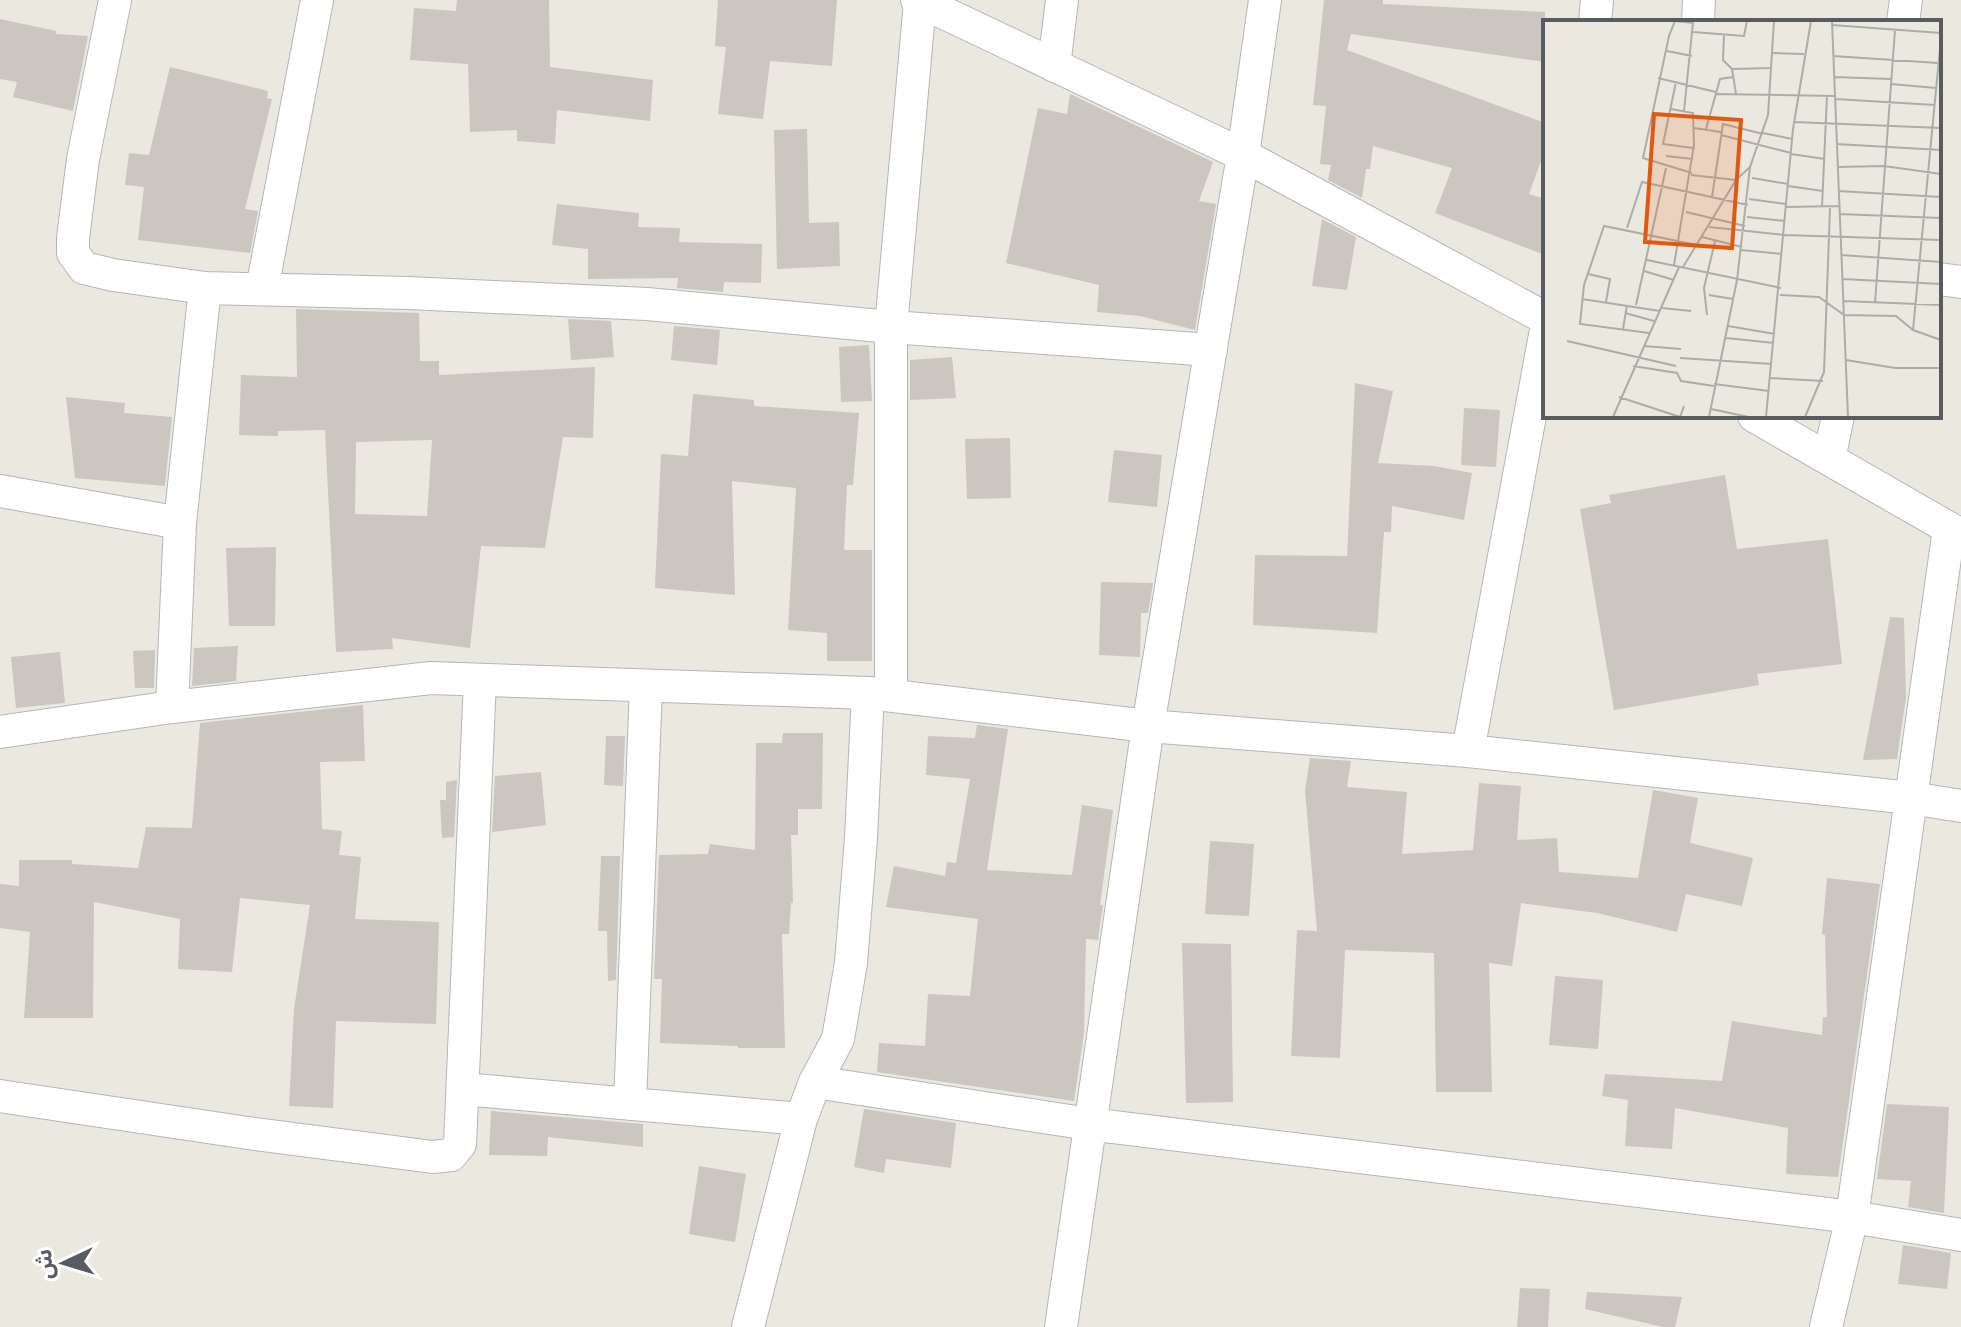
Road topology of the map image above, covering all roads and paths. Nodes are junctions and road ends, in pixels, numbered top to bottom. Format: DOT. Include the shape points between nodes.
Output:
graph roads {
  1 [pos="115,0"];
  2 [pos="317,0"];
  3 [pos="1062,0"];
  4 [pos="1265,0"];
  5 [pos="1597,0"];
  6 [pos="1699,0"];
  7 [pos="1906,0"];
  8 [pos="918,1"];
  9 [pos="1595,20"];
  10 [pos="1698,20"];
  11 [pos="1903,20"];
  12 [pos="1054,66"];
  13 [pos="1243,155"];
  14 [pos="1941,279"];
  15 [pos="1961,282"];
  16 [pos="205,288"];
  17 [pos="262,289"];
  18 [pos="1543,317"];
  19 [pos="891,327"];
  20 [pos="1543,346"];
  21 [pos="1211,350"];
  22 [pos="1757,418"];
  23 [pos="1838,418"];
  24 [pos="1829,459"];
  25 [pos="0,491"];
  26 [pos="180,523"];
  27 [pos="1955,532"];
  28 [pos="480,680"];
  29 [pos="646,686"];
  30 [pos="880,693"];
  31 [pos="172,707"];
  32 [pos="1148,726"];
  33 [pos="0,732"];
  34 [pos="1468,751"];
  35 [pos="1911,798"];
  36 [pos="1961,806"];
  37 [pos="815,1082"];
  38 [pos="463,1089"];
  39 [pos="0,1096"];
  40 [pos="630,1104"];
  41 [pos="801,1119"];
  42 [pos="1089,1124"];
  43 [pos="1852,1217"];
  44 [pos="1961,1235"];
  45 [pos="748,1327"];
  46 [pos="1061,1327"];
  47 [pos="1826,1327"];
  1 -- 16 [label="street" via="83,159 73,253 84,268"];
  2 -- 17 [label="street"];
  3 -- 12 [label="street"];
  4 -- 13 [label="street"];
  5 -- 9 [label="street"];
  6 -- 10 [label="street"];
  7 -- 11 [label="street"];
  8 -- 12 [label="street"];
  8 -- 19 [label="street"];
  12 -- 13 [label="street"];
  13 -- 18 [label="street"];
  13 -- 21 [label="street"];
  14 -- 15 [label="street"];
  16 -- 17 [label="street"];
  16 -- 26 [label="street"];
  17 -- 19 [label="street" via="647,304"];
  19 -- 21 [label="street"];
  19 -- 30 [label="street"];
  20 -- 34 [label="street"];
  21 -- 32 [label="street"];
  22 -- 24 [label="street"];
  23 -- 24 [label="street"];
  24 -- 27 [label="street"];
  25 -- 26 [label="street"];
  26 -- 31 [label="street"];
  27 -- 35 [label="street"];
  28 -- 29 [label="street"];
  28 -- 31 [label="street" via="431,678"];
  28 -- 38 [label="street"];
  29 -- 30 [label="street"];
  29 -- 40 [label="street"];
  30 -- 32 [label="street"];
  30 -- 37 [label="street" via="851,963 838,1039"];
  31 -- 33 [label="street"];
  32 -- 34 [label="street"];
  32 -- 42 [label="street"];
  34 -- 35 [label="street"];
  35 -- 36 [label="street"];
  35 -- 43 [label="street"];
  37 -- 41 [label="street"];
  37 -- 42 [label="street"];
  38 -- 39 [label="street" via="460,1144 451,1155 433,1157"];
  38 -- 40 [label="street"];
  40 -- 41 [label="street"];
  41 -- 45 [label="street"];
  42 -- 43 [label="street"];
  42 -- 46 [label="street"];
  43 -- 44 [label="street"];
  43 -- 47 [label="street"];
}
